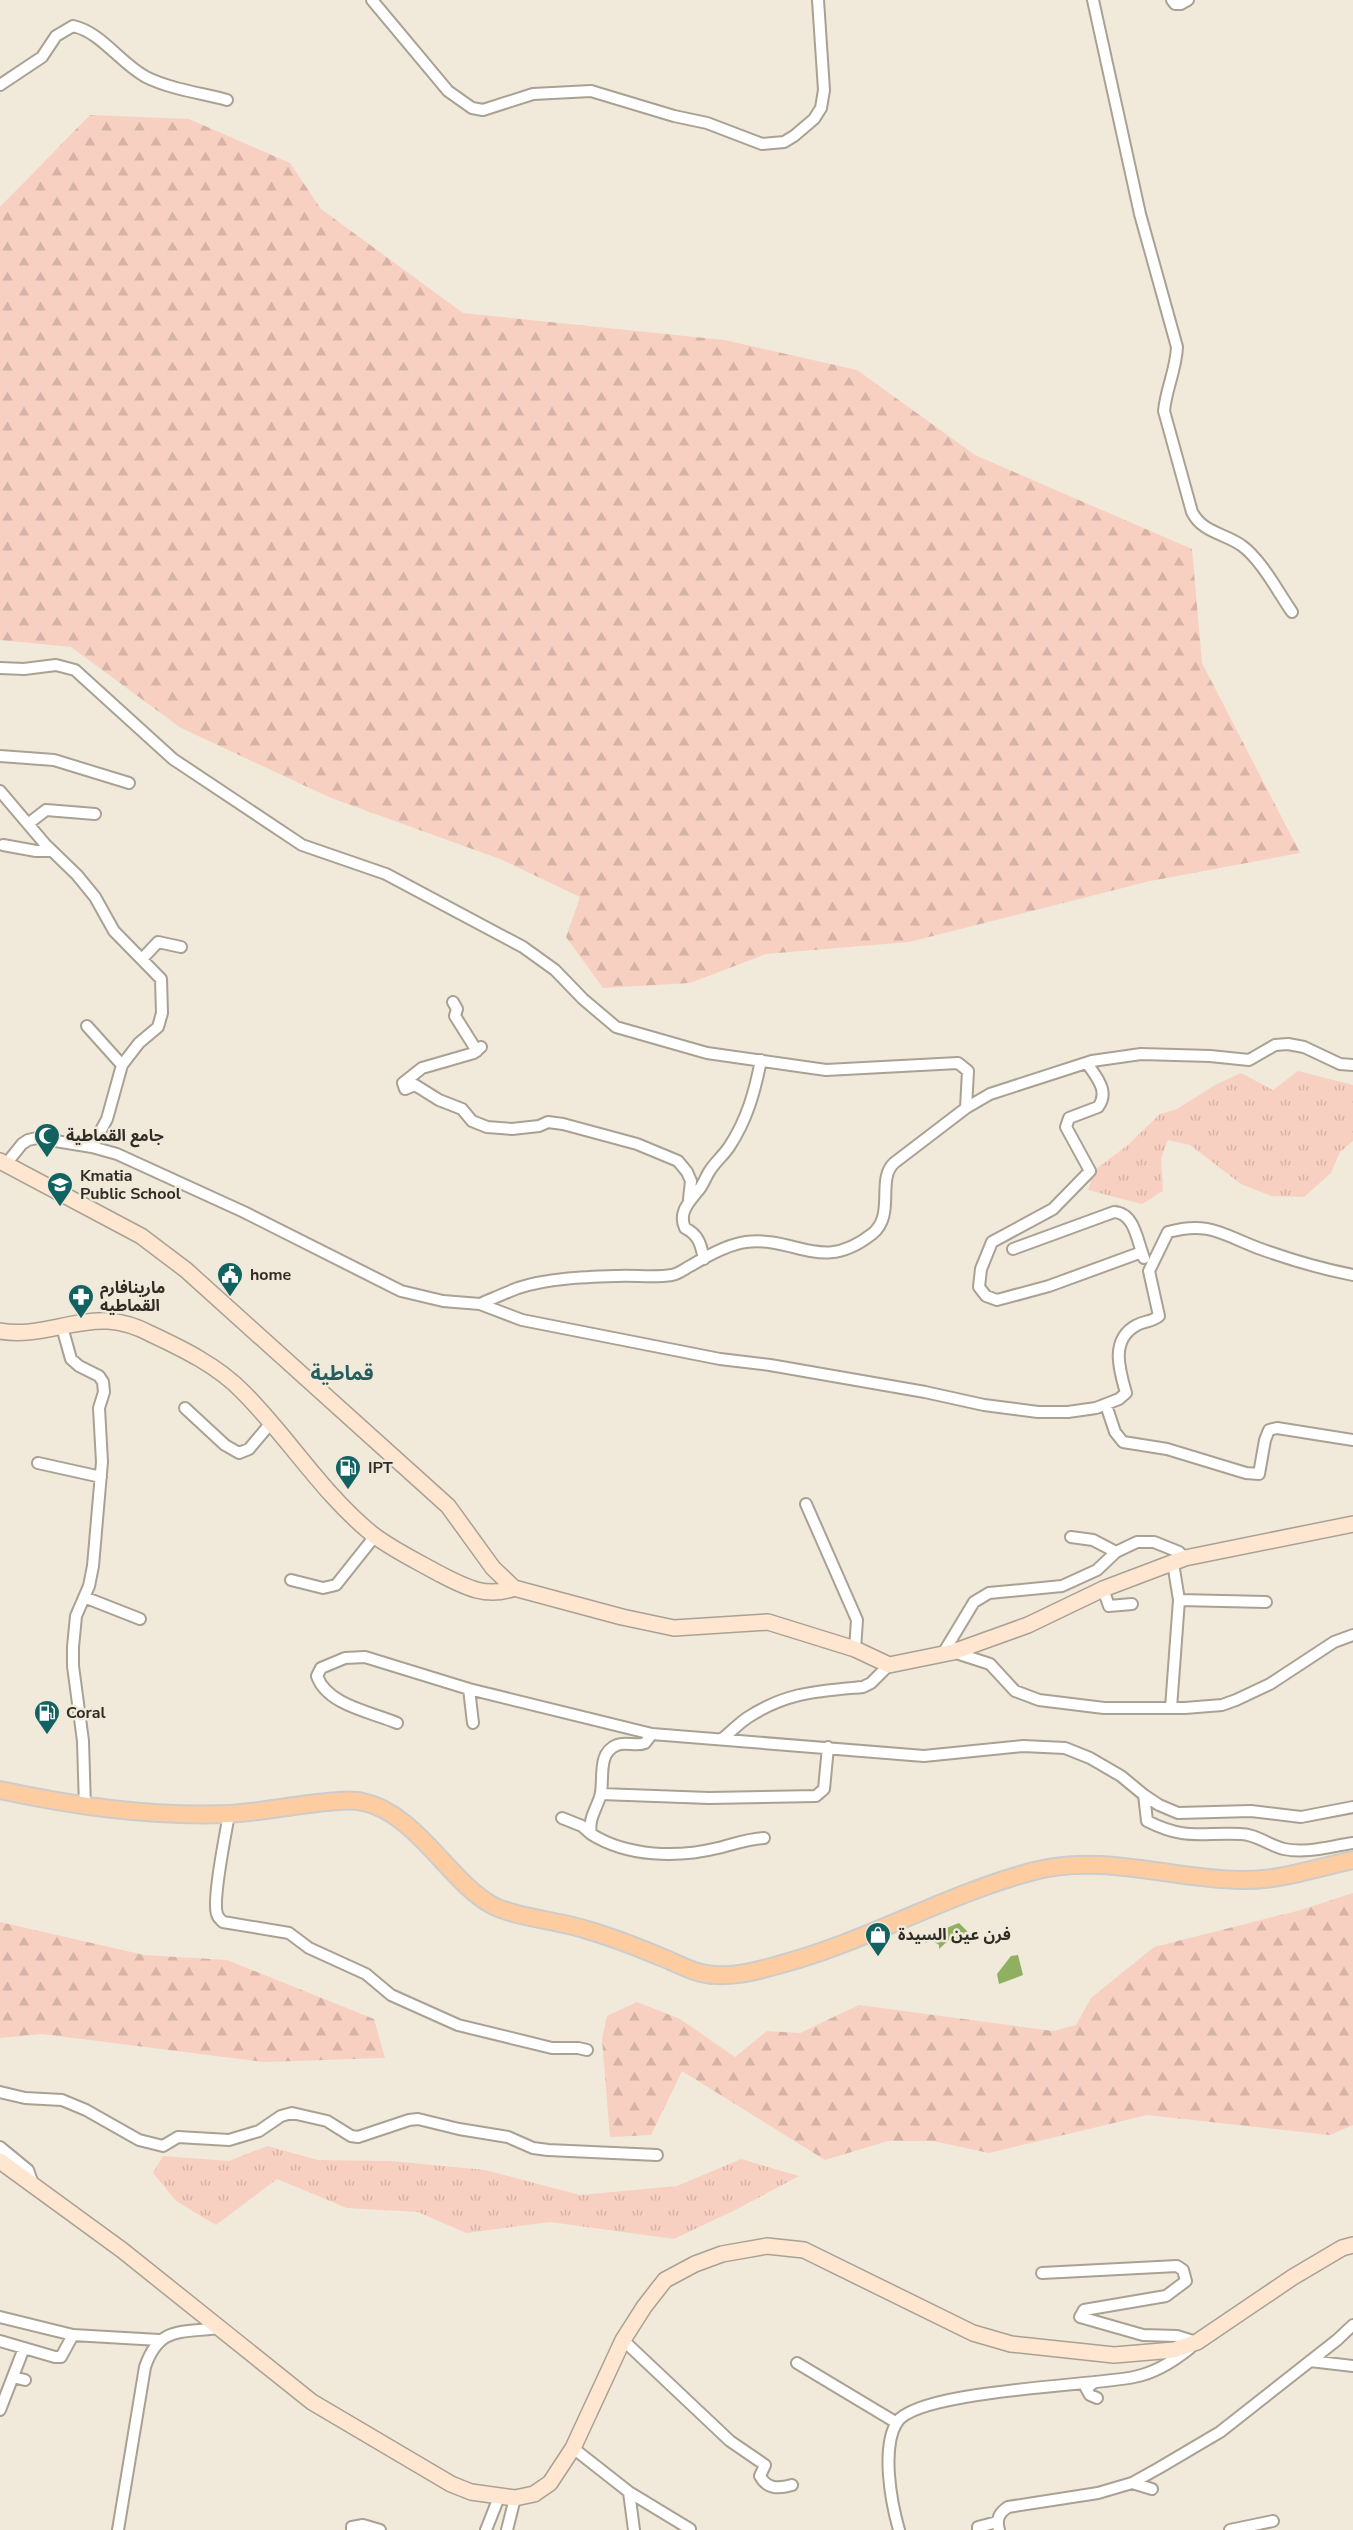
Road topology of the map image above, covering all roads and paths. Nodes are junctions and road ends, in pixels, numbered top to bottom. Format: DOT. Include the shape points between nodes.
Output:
graph roads {
  1 [pos="372,0"];
  2 [pos="818,0"];
  3 [pos="1093,0"];
  4 [pos="1172,0"];
  5 [pos="1188,0"];
  6 [pos="0,85"];
  7 [pos="227,100"];
  8 [pos="1292,612"];
  9 [pos="0,668"];
  10 [pos="0,756"];
  11 [pos="129,783"];
  12 [pos="0,791"];
  13 [pos="95,814"];
  14 [pos="28,824"];
  15 [pos="3,845"];
  16 [pos="52,851"];
  17 [pos="181,947"];
  18 [pos="143,958"];
  19 [pos="453,1002"];
  20 [pos="87,1026"];
  21 [pos="761,1060"];
  22 [pos="1087,1063"];
  23 [pos="122,1065"];
  24 [pos="1353,1065"];
  25 [pos="966,1108"];
  26 [pos="92,1147"];
  27 [pos="3,1162"];
  28 [pos="689,1199"];
  29 [pos="1013,1249"];
  30 [pos="1142,1252"];
  31 [pos="704,1259"];
  32 [pos="1149,1271"];
  33 [pos="1353,1275"];
  34 [pos="480,1304"];
  35 [pos="62,1327"];
  36 [pos="0,1331"];
  37 [pos="1106,1405"];
  38 [pos="186,1408"];
  39 [pos="270,1424"];
  40 [pos="1353,1440"];
  41 [pos="38,1462"];
  42 [pos="101,1478"];
  43 [pos="806,1504"];
  44 [pos="1353,1524"];
  45 [pos="375,1536"];
  46 [pos="1071,1537"];
  47 [pos="1116,1552"];
  48 [pos="1179,1561"];
  49 [pos="291,1580"];
  50 [pos="514,1588"];
  51 [pos="1103,1589"];
  52 [pos="84,1597"];
  53 [pos="1179,1600"];
  54 [pos="1266,1602"];
  55 [pos="1132,1604"];
  56 [pos="140,1619"];
  57 [pos="1353,1635"];
  58 [pos="855,1649"];
  59 [pos="947,1654"];
  60 [pos="889,1665"];
  61 [pos="469,1689"];
  62 [pos="1172,1708"];
  63 [pos="397,1723"];
  64 [pos="473,1723"];
  65 [pos="652,1734"];
  66 [pos="722,1739"];
  67 [pos="828,1747"];
  68 [pos="0,1790"];
  69 [pos="601,1794"];
  70 [pos="1144,1795"];
  71 [pos="85,1807"];
  72 [pos="1353,1807"];
  73 [pos="229,1814"];
  74 [pos="562,1818"];
  75 [pos="591,1834"];
  76 [pos="764,1838"];
  77 [pos="1353,1843"];
  78 [pos="1353,1860"];
  79 [pos="587,2050"];
  80 [pos="0,2092"];
  81 [pos="0,2147"];
  82 [pos="657,2155"];
  83 [pos="0,2161"];
  84 [pos="33,2184"];
  85 [pos="1353,2245"];
  86 [pos="1042,2273"];
  87 [pos="0,2317"];
  88 [pos="1353,2325"];
  89 [pos="218,2328"];
  90 [pos="73,2335"];
  91 [pos="159,2340"];
  92 [pos="623,2340"];
  93 [pos="0,2341"];
  94 [pos="1197,2342"];
  95 [pos="24,2348"];
  96 [pos="1310,2361"];
  97 [pos="797,2363"];
  98 [pos="1353,2366"];
  99 [pos="13,2377"];
  100 [pos="25,2380"];
  101 [pos="1098,2380"];
  102 [pos="1097,2398"];
  103 [pos="0,2410"];
  104 [pos="897,2423"];
  105 [pos="573,2448"];
  106 [pos="1132,2482"];
  107 [pos="792,2485"];
  108 [pos="1152,2489"];
  109 [pos="629,2492"];
  110 [pos="499,2497"];
  111 [pos="515,2498"];
  112 [pos="1273,2521"];
  113 [pos="998,2526"];
  114 [pos="690,2529"];
  115 [pos="118,2530"];
  116 [pos="352,2530"];
  117 [pos="380,2530"];
  118 [pos="486,2530"];
  119 [pos="507,2530"];
  120 [pos="634,2530"];
  121 [pos="899,2530"];
  122 [pos="978,2530"];
  123 [pos="1230,2530"];
  1 -- 2 [label="street" via="448,91 472,108 483,110 533,94 591,91 707,123 762,144 784,142 794,136 821,108 824,90"];
  3 -- 8 [label="street" via="1142,225 1177,347 1164,411 1192,512 1197,523 1243,546"];
  4 -- 5 [label="street" via="1181,4"];
  6 -- 7 [label="street" via="42,57 56,36 73,26 90,32 147,77"];
  9 -- 21 [label="street" via="56,665 75,670 173,759 302,845 386,874 524,947 616,1027 707,1053"];
  10 -- 11 [label="street" via="54,760"];
  12 -- 14 [label="street"];
  13 -- 14 [label="street" via="46,810"];
  14 -- 16 [label="street"];
  15 -- 16 [label="street"];
  16 -- 18 [label="street" via="95,897 114,931"];
  17 -- 18 [label="street" via="158,942"];
  18 -- 23 [label="street" via="161,979 162,1013 158,1027"];
  19 -- 28 [label="street" via="455,1016 479,1049 422,1068 403,1083 405,1089 415,1085 487,1127 512,1129 548,1122 637,1144 678,1161 691,1181"];
  20 -- 23 [label="street"];
  21 -- 25 [label="street" via="826,1070 958,1063 968,1071"];
  21 -- 28 [label="street" via="748,1112 731,1145"];
  22 -- 24 [label="street" via="1141,1053 1249,1060 1275,1045 1288,1044 1340,1064"];
  22 -- 25 [label="street" via="998,1090"];
  22 -- 30 [label="street" via="1104,1090 1104,1097 1098,1107 1069,1118 1066,1127 1090,1171 1053,1209 992,1242 978,1287 997,1300 1049,1286"];
  23 -- 26 [label="street" via="107,1119"];
  25 -- 31 [label="street" via="889,1167 881,1225 866,1239 843,1252 745,1242"];
  26 -- 27 [label="street" via="37,1138 22,1144"];
  26 -- 34 [label="street" via="163,1173 401,1291 443,1301"];
  27 -- 50 [label="main road" via="141,1236 186,1270 447,1506 493,1568"];
  28 -- 31 [label="street" via="682,1222 694,1233"];
  29 -- 30 [label="street" via="1123,1212 1129,1217"];
  30 -- 32 [label="street"];
  31 -- 34 [label="street" via="669,1276 616,1275 548,1282 519,1288"];
  32 -- 33 [label="street" via="1168,1232 1199,1228 1217,1230 1258,1248"];
  32 -- 37 [label="street" via="1159,1316 1130,1329 1122,1337 1118,1360 1125,1393"];
  34 -- 37 [label="street" via="522,1320 720,1359 926,1392 984,1406 1068,1412"];
  35 -- 36 [label="main road" via="33,1332"];
  35 -- 39 [label="main road" via="107,1321 149,1333 193,1355 228,1379"];
  35 -- 42 [label="street" via="71,1359 103,1382 99,1408"];
  37 -- 40 [label="street" via="1115,1432 1123,1442 1167,1449 1246,1473 1259,1474 1269,1430"];
  38 -- 39 [label="street" via="235,1452 249,1449"];
  39 -- 45 [label="main road" via="330,1493"];
  41 -- 42 [label="street"];
  42 -- 52 [label="street" via="93,1566"];
  43 -- 58 [label="street" via="857,1620"];
  44 -- 48 [label="main road"];
  45 -- 49 [label="street" via="336,1585 323,1588"];
  45 -- 50 [label="main road" via="484,1594"];
  46 -- 47 [label="street" via="1093,1540"];
  47 -- 48 [label="street" via="1137,1542 1155,1542 1179,1552"];
  47 -- 59 [label="street" via="1096,1570 1062,1586 989,1593 974,1602"];
  48 -- 51 [label="main road"];
  48 -- 53 [label="street"];
  50 -- 58 [label="main road" via="674,1628 768,1622"];
  51 -- 55 [label="street" via="1109,1606"];
  51 -- 59 [label="main road" via="1028,1625"];
  52 -- 56 [label="street"];
  52 -- 71 [label="street" via="76,1616 73,1666 83,1742"];
  53 -- 54 [label="street"];
  53 -- 62 [label="street"];
  57 -- 62 [label="street" via="1334,1642 1270,1684 1222,1705"];
  58 -- 60 [label="main road"];
  59 -- 60 [label="main road"];
  59 -- 62 [label="street" via="990,1664 1016,1691 1039,1700 1104,1708"];
  60 -- 66 [label="street" via="863,1687 801,1693 778,1701 747,1718"];
  61 -- 63 [label="street" via="365,1658 345,1659 321,1668 317,1676 327,1692"];
  61 -- 64 [label="street"];
  61 -- 65 [label="street"];
  65 -- 66 [label="street"];
  65 -- 69 [label="street" via="640,1745 625,1743 610,1750 603,1763"];
  66 -- 67 [label="street"];
  67 -- 69 [label="street" via="824,1789 816,1796"];
  67 -- 70 [label="street" via="924,1756 1023,1746 1065,1748 1121,1776"];
  68 -- 71 [label="main road"];
  69 -- 75 [label="street" via="592,1815"];
  70 -- 72 [label="street" via="1178,1813 1251,1811 1301,1817"];
  70 -- 77 [label="street" via="1147,1821 1183,1835 1244,1834 1285,1850"];
  71 -- 73 [label="main road"];
  73 -- 78 [label="main road" via="304,1804 365,1802 407,1825 473,1892 492,1905 585,1929 702,1974 744,1974 819,1954 1035,1870 1071,1865 1247,1880 1297,1875"];
  73 -- 79 [label="street" via="216,1909 223,1922 290,1933 309,1948 366,1974 391,1995 458,2025 552,2048"];
  74 -- 75 [label="street"];
  75 -- 76 [label="street" via="616,1846 654,1854 718,1848 745,1839"];
  80 -- 82 [label="street" via="62,2100 139,2140 163,2146 178,2137 229,2140 259,2131 292,2113 327,2121 358,2137 418,2119 508,2137 548,2151"];
  81 -- 84 [label="street" via="28,2170"];
  83 -- 84 [label="main road"];
  84 -- 89 [label="main road"];
  85 -- 94 [label="main road" via="1293,2277"];
  86 -- 94 [label="street" via="1177,2266 1183,2270 1186,2281 1166,2296 1084,2310 1080,2317 1143,2335 1177,2336"];
  87 -- 90 [label="street"];
  88 -- 96 [label="street"];
  89 -- 91 [label="street" via="172,2334"];
  89 -- 110 [label="main road" via="335,2417 451,2484"];
  90 -- 91 [label="street"];
  90 -- 95 [label="street" via="61,2357"];
  91 -- 115 [label="street" via="145,2367"];
  92 -- 94 [label="main road" via="665,2280 722,2254 767,2246 804,2250 973,2334 1011,2344 1114,2355 1173,2350"];
  92 -- 105 [label="main road"];
  92 -- 107 [label="street" via="730,2441 765,2465 760,2476 764,2483 778,2489"];
  93 -- 95 [label="street"];
  94 -- 101 [label="street" via="1160,2368 1134,2377"];
  95 -- 99 [label="street"];
  96 -- 98 [label="street"];
  96 -- 106 [label="street" via="1220,2432"];
  97 -- 104 [label="street"];
  99 -- 100 [label="street"];
  99 -- 103 [label="street"];
  101 -- 102 [label="street" via="1086,2388"];
  101 -- 104 [label="street" via="1025,2387 949,2401 905,2414"];
  104 -- 121 [label="street" via="891,2442 888,2482"];
  105 -- 109 [label="street"];
  105 -- 111 [label="main road" via="550,2482 534,2494"];
  106 -- 108 [label="street"];
  106 -- 113 [label="street" via="1098,2493 1008,2507 1001,2512"];
  109 -- 114 [label="street"];
  109 -- 120 [label="street"];
  110 -- 111 [label="main road"];
  110 -- 118 [label="street"];
  111 -- 119 [label="street"];
  112 -- 123 [label="street"];
  113 -- 122 [label="street"];
  116 -- 117 [label="street" via="357,2525"];
}
